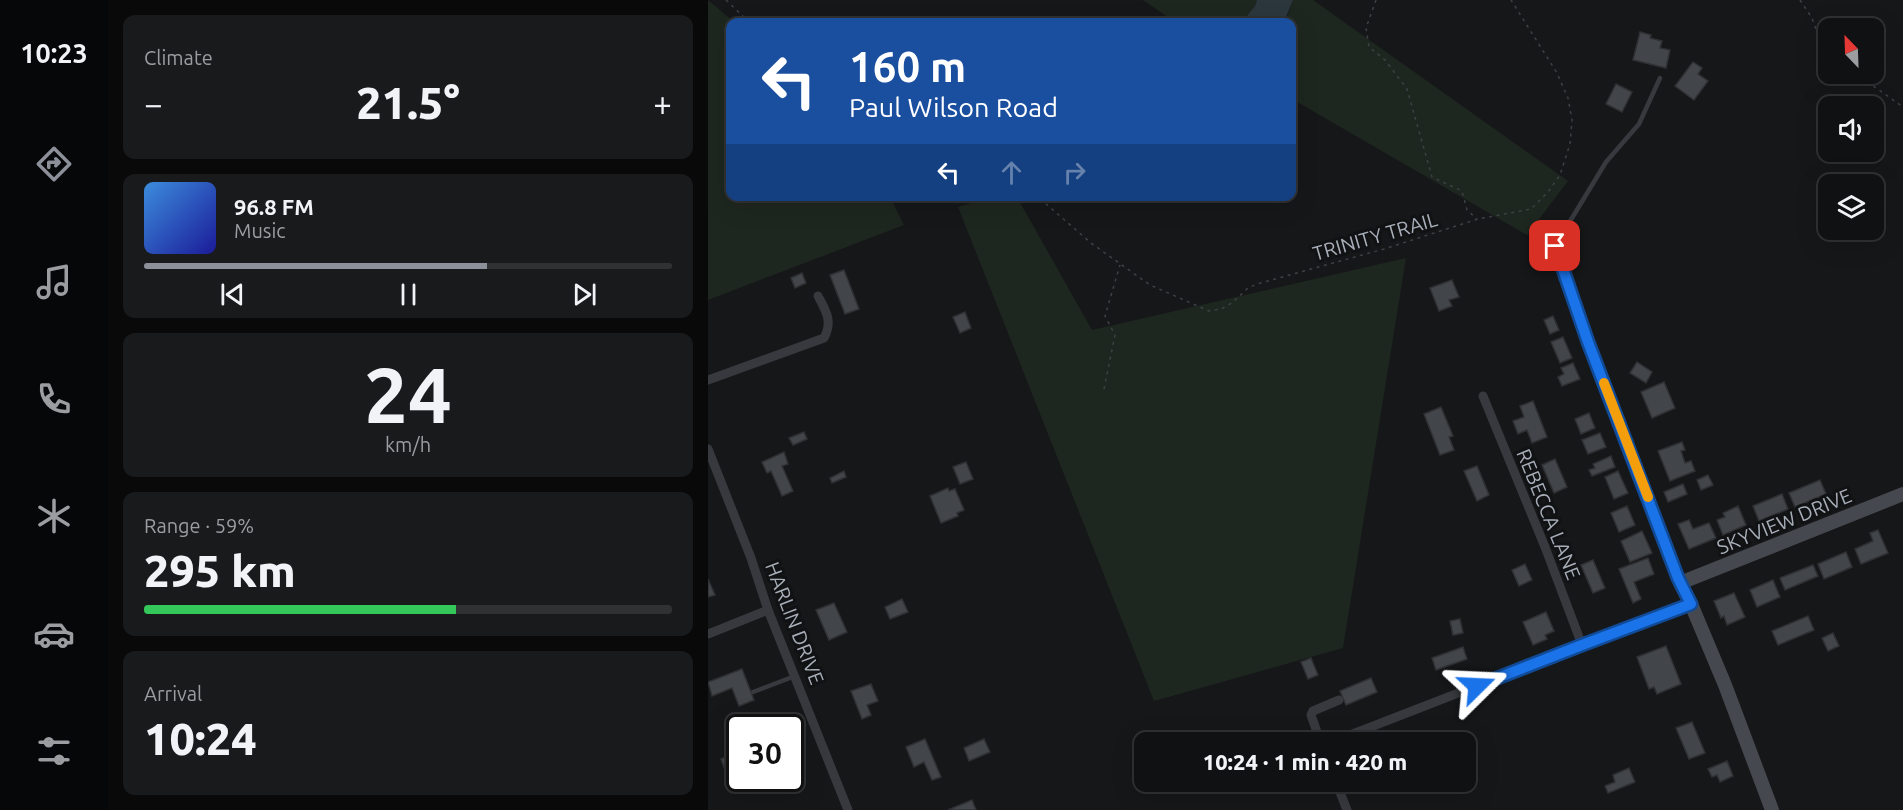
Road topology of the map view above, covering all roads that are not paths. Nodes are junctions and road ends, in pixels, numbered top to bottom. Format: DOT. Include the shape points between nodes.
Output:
graph roads {
  1 [pos="1660,78"];
  2 [pos="1555,246"];
  3 [pos="818,296"];
  4 [pos="708,380"];
  5 [pos="1483,396"];
  6 [pos="708,449"];
  7 [pos="1903,494"];
  8 [pos="1680,584"];
  9 [pos="1691,604"];
  10 [pos="768,610"];
  11 [pos="708,634"];
  12 [pos="1582,645"];
  13 [pos="795,676"];
  14 [pos="753,692"];
  15 [pos="1339,700"];
  16 [pos="1317,732"];
  17 [pos="1358,732"];
  18 [pos="1340,792"];
  19 [pos="848,810"];
  20 [pos="1347,810"];
  21 [pos="1772,810"];
  1 -- 2 [label="lane" via="1639,124 1606,162"];
  2 -- 8 [label="street"];
  3 -- 4 [label="street" via="829,322 824,338"];
  5 -- 12 [label="street, REBECCA LANE"];
  6 -- 10 [label="street, HARLIN DRIVE"];
  7 -- 8 [label="street, SKYVIEW DRIVE"];
  8 -- 9 [label="street"];
  9 -- 12 [label="street"];
  9 -- 21 [label="street"];
  10 -- 11 [label="street"];
  10 -- 13 [label="street, HARLIN DRIVE"];
  12 -- 17 [label="street"];
  13 -- 14 [label="lane"];
  13 -- 19 [label="street, HARLIN DRIVE"];
  15 -- 16 [label="street" via="1313,711"];
  18 -- 20 [label="street"];
}
